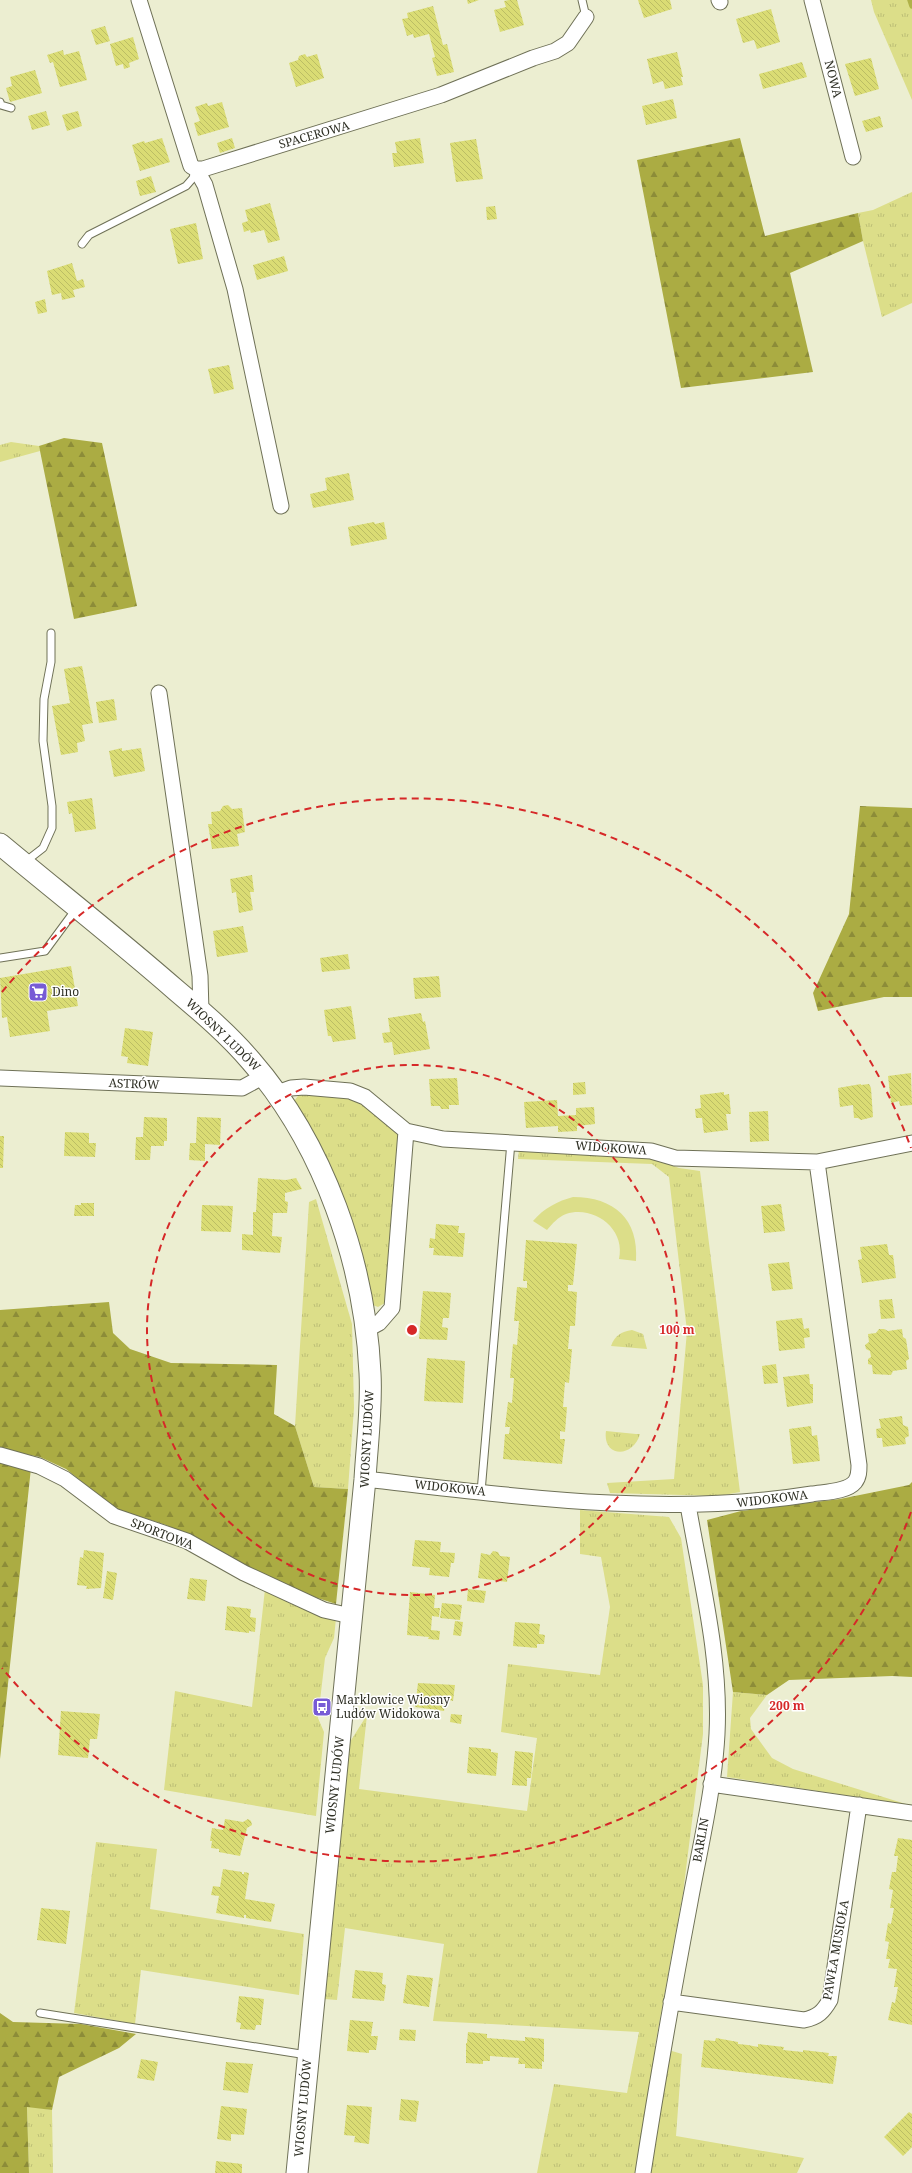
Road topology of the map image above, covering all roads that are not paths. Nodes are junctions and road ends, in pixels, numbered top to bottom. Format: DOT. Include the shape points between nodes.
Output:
graph roads {
  1 [pos="139,0"];
  2 [pos="582,0"];
  3 [pos="812,0"];
  4 [pos="586,17"];
  5 [pos="0,102"];
  6 [pos="11,108"];
  7 [pos="853,157"];
  8 [pos="196,169"];
  9 [pos="82,244"];
  10 [pos="281,506"];
  11 [pos="51,632"];
  12 [pos="159,693"];
  13 [pos="0,844"];
  14 [pos="23,863"];
  15 [pos="77,908"];
  16 [pos="0,958"];
  17 [pos="201,1012"];
  18 [pos="264,1076"];
  19 [pos="0,1078"];
  20 [pos="277,1093"];
  21 [pos="406,1131"];
  22 [pos="511,1142"];
  23 [pos="912,1143"];
  24 [pos="817,1162"];
  25 [pos="366,1330"];
  26 [pos="0,1455"];
  27 [pos="365,1478"];
  28 [pos="481,1492"];
  29 [pos="688,1505"];
  30 [pos="351,1616"];
  31 [pos="711,1784"];
  32 [pos="859,1805"];
  33 [pos="912,1813"];
  34 [pos="671,2002"];
  35 [pos="40,2013"];
  36 [pos="308,2055"];
  37 [pos="296,2173"];
  38 [pos="643,2173"];
  1 -- 8 [label="street" via="191,166"];
  2 -- 4 [label="lane"];
  3 -- 7 [label="street, NOWA"];
  4 -- 8 [label="street, SPACEROWA" via="568,43 555,51 440,95 348,125"];
  5 -- 6 [label="lane" via="1,105"];
  8 -- 9 [label="lane" via="186,186 89,235"];
  8 -- 10 [label="street" via="205,185 235,289"];
  11 -- 14 [label="lane" via="51,662 44,699 43,741 52,806 52,828 43,848"];
  12 -- 17 [label="street" via="200,976"];
  13 -- 14 [label="street, WIOSNY LUDÓW"];
  14 -- 15 [label="street, WIOSNY LUDÓW"];
  15 -- 16 [label="lane" via="45,951"];
  15 -- 17 [label="street, WIOSNY LUDÓW"];
  17 -- 18 [label="street, WIOSNY LUDÓW" via="234,1042"];
  18 -- 19 [label="street, ASTRÓW" via="242,1088"];
  18 -- 20 [label="street, WIOSNY LUDÓW"];
  20 -- 21 [label="street, WIDOKOWA" via="304,1087 350,1091 365,1097"];
  20 -- 25 [label="street, WIOSNY LUDÓW" via="312,1152 326,1184 352,1262"];
  21 -- 22 [label="street, WIDOKOWA" via="442,1139"];
  21 -- 25 [label="street" via="392,1308 379,1323"];
  22 -- 24 [label="street, WIDOKOWA" via="651,1151 675,1158"];
  22 -- 28 [label="lane"];
  23 -- 24 [label="street, WIDOKOWA"];
  24 -- 29 [label="street, WIDOKOWA" via="859,1474 855,1483 845,1488 736,1504"];
  25 -- 27 [label="street, WIOSNY LUDÓW" via="370,1400"];
  26 -- 30 [label="street, SPORTOWA" via="39,1466 66,1479 114,1516 188,1541 244,1573 317,1606"];
  27 -- 28 [label="street, WIDOKOWA"];
  27 -- 30 [label="street, WIOSNY LUDÓW"];
  28 -- 29 [label="street, WIDOKOWA" via="592,1504"];
  29 -- 31 [label="street, BARLIN" via="704,1587 717,1690 717,1734"];
  30 -- 36 [label="street, WIOSNY LUDÓW"];
  31 -- 32 [label="street"];
  31 -- 34 [label="street, BARLIN"];
  32 -- 33 [label="street"];
  32 -- 34 [label="street, PAWŁA MUSIOŁA" via="831,1993 825,2010 816,2018 804,2020"];
  34 -- 38 [label="street, BARLIN"];
  35 -- 36 [label="lane"];
  36 -- 37 [label="street, WIOSNY LUDÓW"];
}
